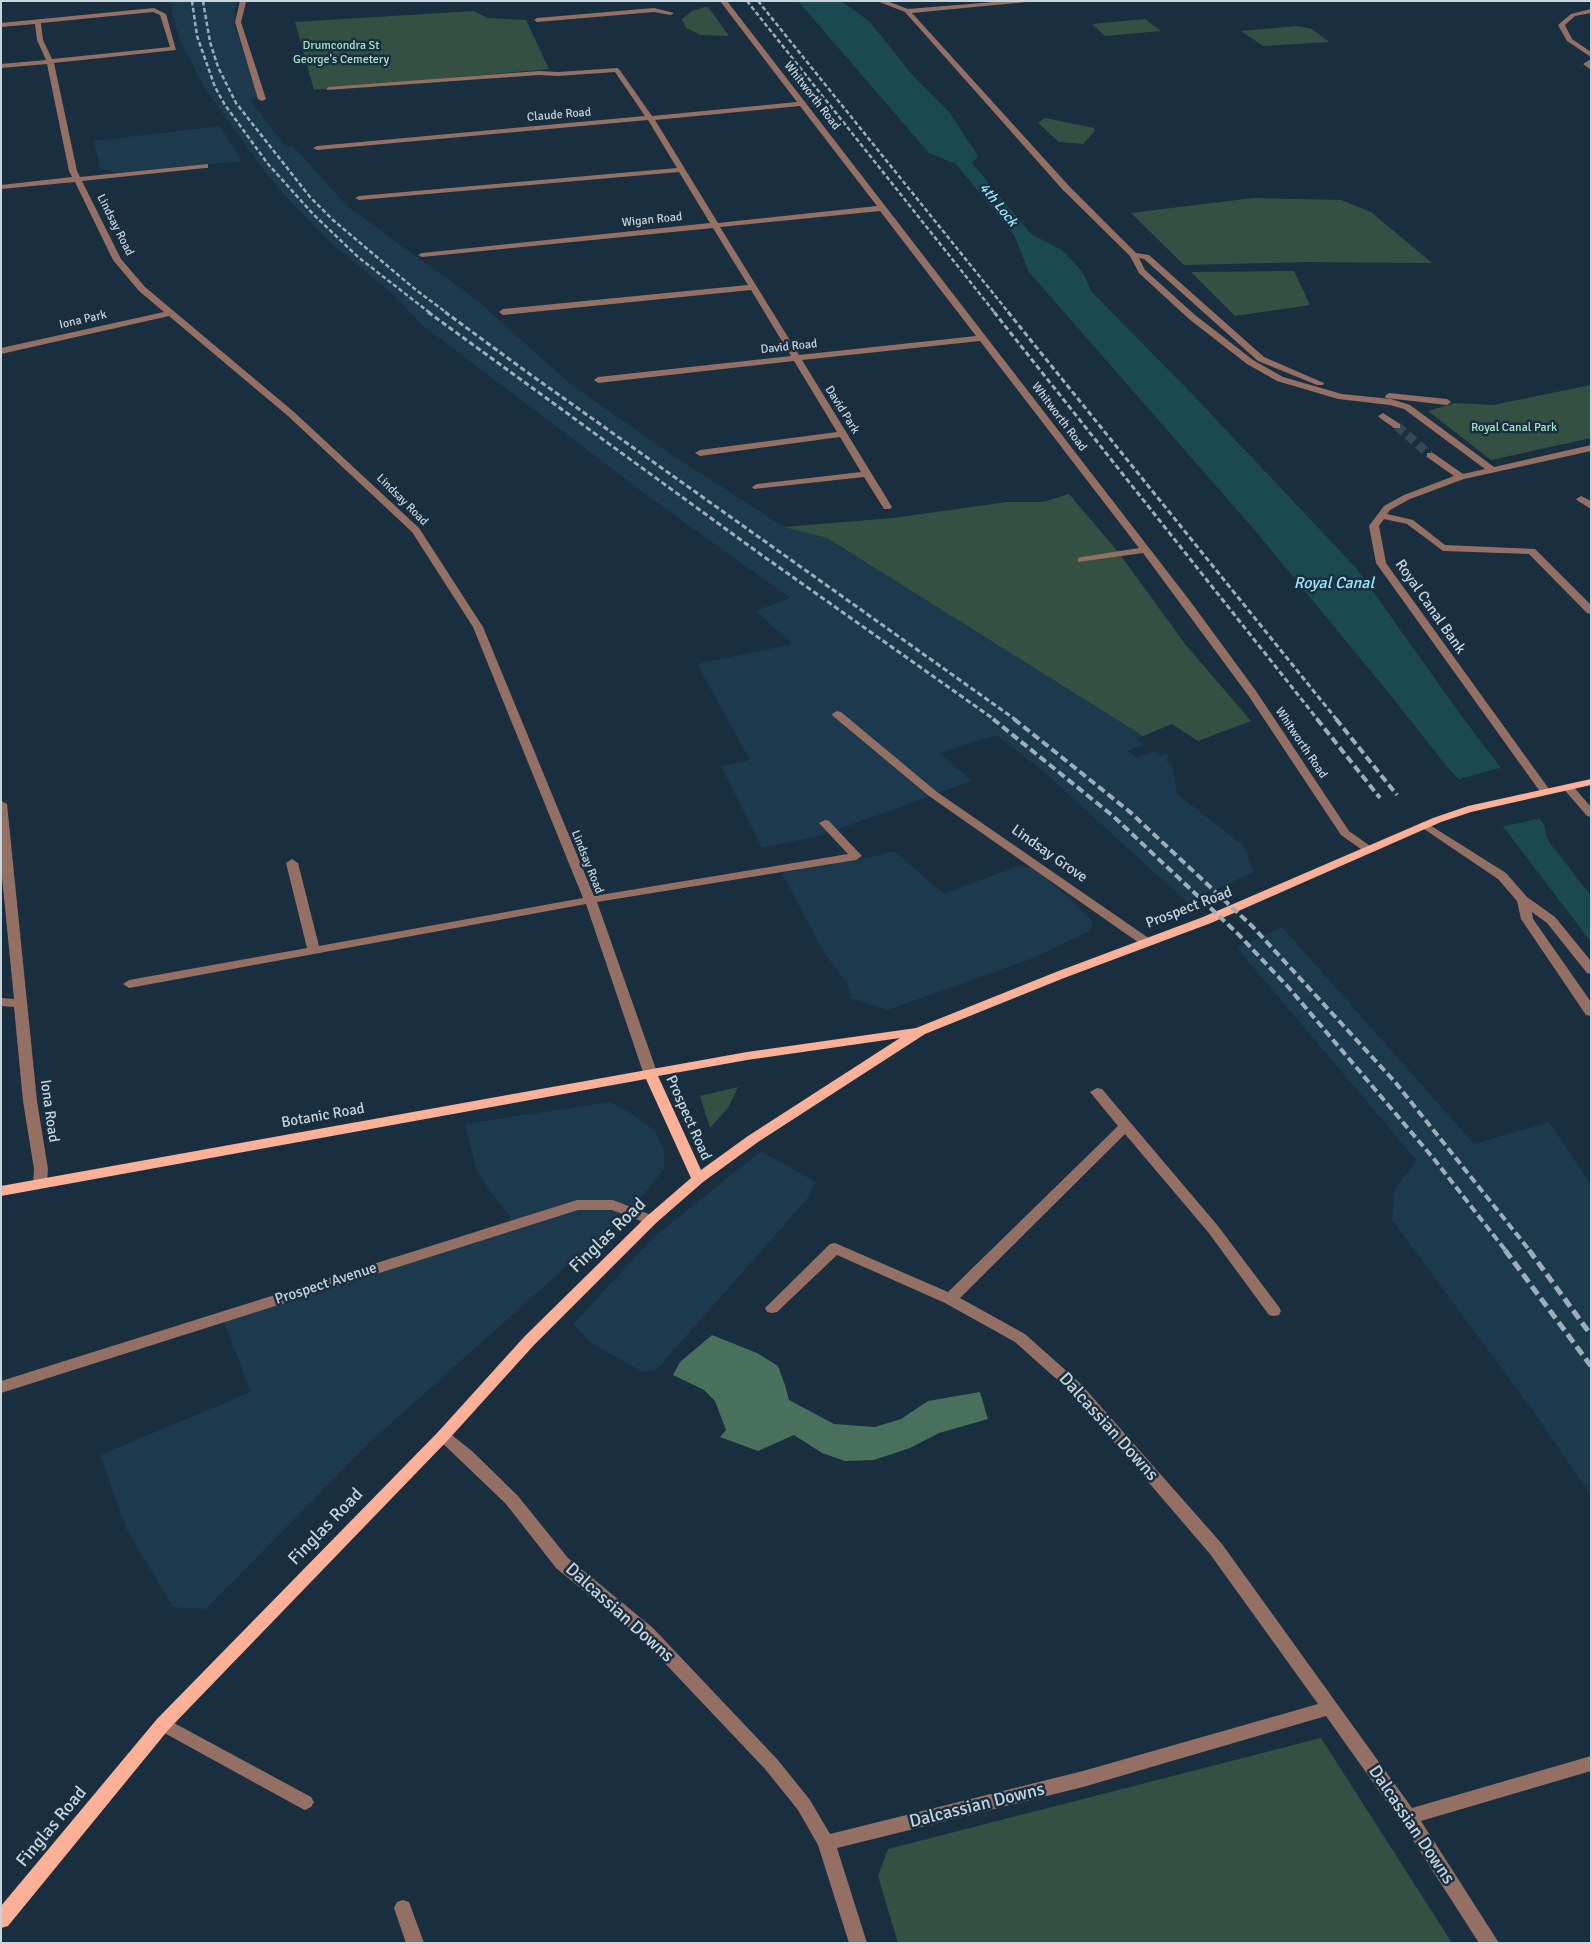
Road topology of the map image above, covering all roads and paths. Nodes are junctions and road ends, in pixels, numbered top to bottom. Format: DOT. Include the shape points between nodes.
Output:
graph roads {
  1 [pos="153,1"];
  2 [pos="723,1"];
  3 [pos="880,1"];
  4 [pos="1034,1"];
  5 [pos="245,2"];
  6 [pos="154,10"];
  7 [pos="907,11"];
  8 [pos="1591,11"];
  9 [pos="671,14"];
  10 [pos="537,20"];
  11 [pos="38,22"];
  12 [pos="1,25"];
  13 [pos="1591,55"];
  14 [pos="1591,61"];
  15 [pos="50,62"];
  16 [pos="1,66"];
  17 [pos="1591,68"];
  18 [pos="329,89"];
  19 [pos="262,99"];
  20 [pos="803,104"];
  21 [pos="650,118"];
  22 [pos="317,148"];
  23 [pos="204,166"];
  24 [pos="682,170"];
  25 [pos="76,178"];
  26 [pos="1,187"];
  27 [pos="1080,187"];
  28 [pos="1066,188"];
  29 [pos="359,198"];
  30 [pos="884,208"];
  31 [pos="716,225"];
  32 [pos="422,255"];
  33 [pos="1134,255"];
  34 [pos="753,287"];
  35 [pos="503,312"];
  36 [pos="170,313"];
  37 [pos="983,338"];
  38 [pos="1,351"];
  39 [pos="796,359"];
  40 [pos="598,380"];
  41 [pos="1447,402"];
  42 [pos="1382,416"];
  43 [pos="1397,426"];
  44 [pos="842,434"];
  45 [pos="1591,448"];
  46 [pos="700,453"];
  47 [pos="1430,455"];
  48 [pos="1492,470"];
  49 [pos="867,474"];
  50 [pos="1461,477"];
  51 [pos="756,487"];
  52 [pos="1581,499"];
  53 [pos="1591,506"];
  54 [pos="887,507"];
  55 [pos="1381,516"];
  56 [pos="1145,550"];
  57 [pos="1082,560"];
  58 [pos="1591,611"];
  59 [pos="837,714"];
  60 [pos="1591,782"];
  61 [pos="1568,787"];
  62 [pos="1545,791"];
  63 [pos="1,804"];
  64 [pos="1591,814"];
  65 [pos="825,823"];
  66 [pos="1425,825"];
  67 [pos="1369,850"];
  68 [pos="292,863"];
  69 [pos="590,900"];
  70 [pos="1522,900"];
  71 [pos="1146,942"];
  72 [pos="314,950"];
  73 [pos="1591,970"];
  74 [pos="129,984"];
  75 [pos="1,1002"];
  76 [pos="21,1003"];
  77 [pos="1591,1012"];
  78 [pos="920,1031"];
  79 [pos="651,1074"];
  80 [pos="1098,1092"];
  81 [pos="1126,1126"];
  82 [pos="698,1179"];
  83 [pos="40,1183"];
  84 [pos="1,1191"];
  85 [pos="651,1220"];
  86 [pos="950,1298"];
  87 [pos="772,1308"];
  88 [pos="1274,1311"];
  89 [pos="1,1387"];
  90 [pos="442,1436"];
  91 [pos="1330,1708"];
  92 [pos="163,1724"];
  93 [pos="1591,1763"];
  94 [pos="305,1802"];
  95 [pos="1408,1817"];
  96 [pos="826,1843"];
  97 [pos="404,1908"];
  98 [pos="1,1920"];
  99 [pos="415,1943"];
  100 [pos="858,1943"];
  101 [pos="1490,1943"];
  1 -- 6 [label="street"];
  2 -- 20 [label="street, Whitworth Road"];
  3 -- 7 [label="street"];
  4 -- 7 [label="street"];
  5 -- 19 [label="street" via="238,22"];
  6 -- 11 [label="street"];
  6 -- 15 [label="street" via="164,14 174,49"];
  7 -- 28 [label="street"];
  8 -- 13 [label="street" via="1573,15 1561,25 1569,40"];
  9 -- 10 [label="street" via="654,10"];
  11 -- 12 [label="street"];
  11 -- 15 [label="street, Lindsay Road" via="40,40"];
  14 -- 17 [label="street" via="1586,64"];
  15 -- 16 [label="street"];
  15 -- 25 [label="street, Lindsay Road"];
  18 -- 21 [label="street, David Park" via="617,70"];
  20 -- 21 [label="street, Claude Road"];
  20 -- 30 [label="street, Whitworth Road"];
  21 -- 22 [label="street, Claude Road"];
  21 -- 24 [label="street, David Park"];
  23 -- 25 [label="street"];
  24 -- 29 [label="street"];
  24 -- 31 [label="street, David Park"];
  25 -- 26 [label="street"];
  25 -- 36 [label="street, Lindsay Road" via="117,260 142,289"];
  27 -- 28 [label="street"];
  28 -- 33 [label="street"];
  30 -- 31 [label="street, Wigan Road"];
  30 -- 37 [label="street, Whitworth Road"];
  31 -- 32 [label="street, Wigan Road"];
  31 -- 34 [label="street, David Park"];
  33 -- 41 [label="street" via="1146,257 1261,359 1279,368 1344,389"];
  33 -- 48 [label="street" via="1142,270 1192,317 1250,362 1280,379 1341,397 1390,402 1406,407"];
  34 -- 35 [label="street"];
  34 -- 39 [label="street, David Park"];
  36 -- 38 [label="street, Iona Park"];
  36 -- 69 [label="street, Lindsay Road" via="291,414 416,530 478,627"];
  37 -- 39 [label="street, David Road"];
  37 -- 56 [label="street, Whitworth Road"];
  39 -- 40 [label="street, David Road"];
  39 -- 44 [label="street, David Park"];
  42 -- 43 [label="street"];
  44 -- 46 [label="street"];
  44 -- 49 [label="street, David Park"];
  45 -- 48 [label="street"];
  47 -- 50 [label="street"];
  48 -- 50 [label="street"];
  49 -- 51 [label="street"];
  49 -- 54 [label="street, David Park"];
  50 -- 55 [label="street" via="1407,497 1387,508"];
  52 -- 53 [label="street"];
  55 -- 58 [label="street" via="1410,522 1444,548 1532,552"];
  55 -- 62 [label="street, Royal Canal Bank" via="1374,526 1381,563"];
  56 -- 57 [label="street"];
  56 -- 67 [label="street, Whitworth Road" via="1252,694 1345,833"];
  59 -- 71 [label="street, Lindsay Grove" via="932,794"];
  60 -- 61 [label="main road, Prospect Road"];
  61 -- 62 [label="main road, Prospect Road"];
  61 -- 64 [label="street"];
  62 -- 66 [label="main road, Prospect Road" via="1468,809"];
  63 -- 76 [label="street, Iona Road"];
  65 -- 69 [label="street" via="856,856"];
  66 -- 67 [label="main road, Prospect Road"];
  66 -- 70 [label="street" via="1502,876"];
  67 -- 71 [label="main road, Prospect Road" via="1207,920"];
  68 -- 72 [label="street"];
  69 -- 72 [label="street"];
  69 -- 79 [label="street, Lindsay Road"];
  70 -- 73 [label="street" via="1551,920"];
  70 -- 77 [label="street" via="1527,918"];
  71 -- 78 [label="main road, Prospect Road"];
  72 -- 74 [label="street"];
  75 -- 76 [label="street"];
  76 -- 83 [label="street, Iona Road"];
  78 -- 79 [label="main road, Prospect Road" via="747,1056"];
  78 -- 82 [label="main road, Prospect Road" via="753,1139"];
  79 -- 82 [label="main road, Prospect Road"];
  79 -- 83 [label="main road, Botanic Road"];
  80 -- 81 [label="street"];
  81 -- 86 [label="street"];
  81 -- 88 [label="street" via="1213,1229"];
  82 -- 85 [label="main road, Finglas Road"];
  83 -- 84 [label="main road, Botanic Road"];
  85 -- 89 [label="street, Prospect Avenue" via="614,1205 577,1205"];
  85 -- 90 [label="main road, Finglas Road" via="529,1341"];
  86 -- 87 [label="street, Dalcassian Downs" via="835,1248"];
  86 -- 91 [label="street, Dalcassian Downs" via="1020,1338 1076,1388 1216,1549"];
  90 -- 92 [label="main road, Finglas Road"];
  90 -- 96 [label="street, Dalcassian Downs" via="467,1455 512,1500 562,1563 647,1633 771,1764 804,1805"];
  91 -- 95 [label="street, Dalcassian Downs"];
  91 -- 96 [label="street, Dalcassian Downs" via="1083,1779"];
  92 -- 94 [label="street"];
  92 -- 98 [label="main road, Finglas Road"];
  93 -- 95 [label="street"];
  95 -- 101 [label="street, Dalcassian Downs"];
  96 -- 100 [label="street, Dalcassian Downs"];
  97 -- 99 [label="street"];
}
